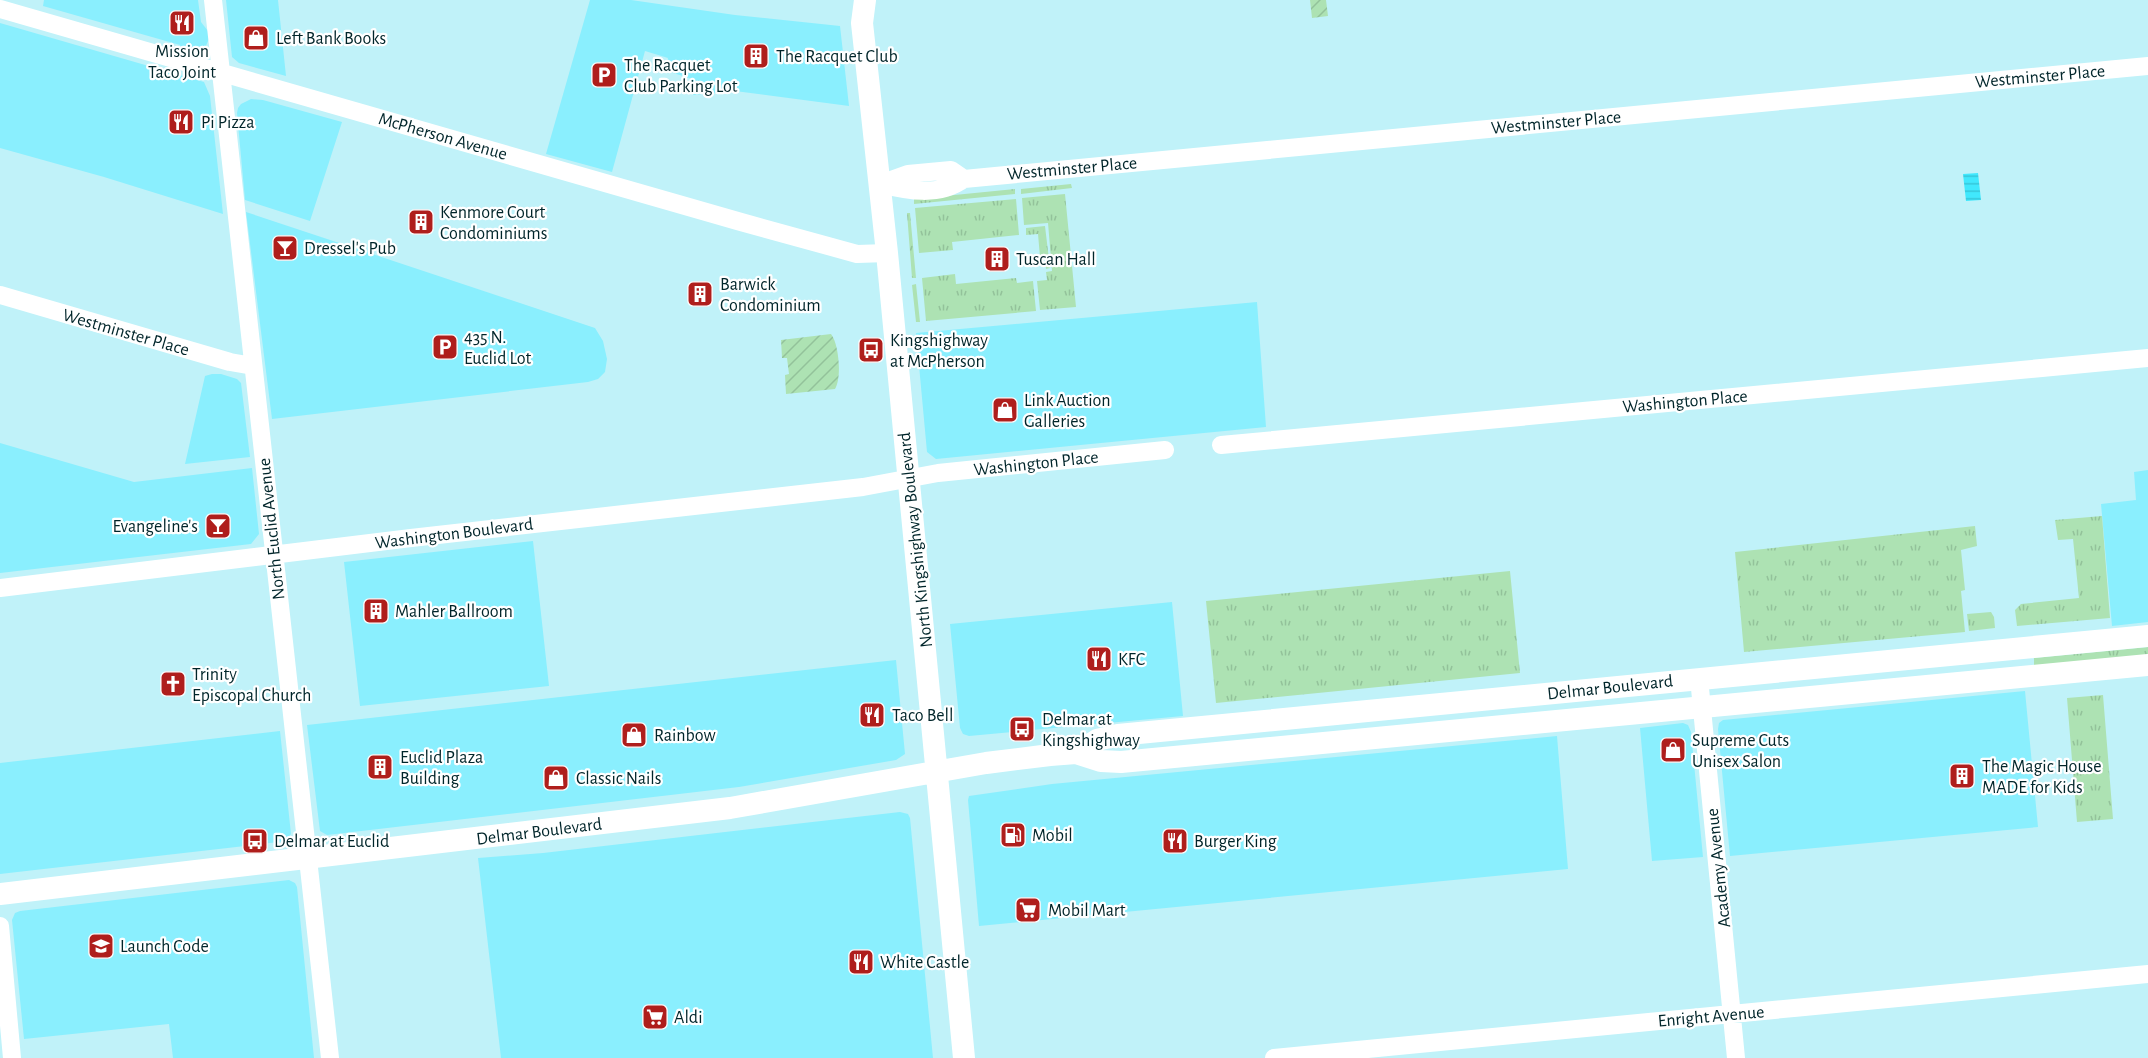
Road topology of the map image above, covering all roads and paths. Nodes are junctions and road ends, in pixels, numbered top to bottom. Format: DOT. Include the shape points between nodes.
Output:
graph roads {
  1 [pos="213,0"];
  2 [pos="854,0"];
  3 [pos="865,0"];
  4 [pos="0,9"];
  5 [pos="862,22"];
  6 [pos="2148,66"];
  7 [pos="221,72"];
  8 [pos="880,184"];
  9 [pos="887,253"];
  10 [pos="0,295"];
  11 [pos="2148,358"];
  12 [pos="254,366"];
  13 [pos="1221,445"];
  14 [pos="1165,450"];
  15 [pos="908,478"];
  16 [pos="274,555"];
  17 [pos="0,588"];
  18 [pos="2148,636"];
  19 [pos="2148,665"];
  20 [pos="1699,678"];
  21 [pos="1702,707"];
  22 [pos="1076,753"];
  23 [pos="936,772"];
  24 [pos="309,859"];
  25 [pos="0,894"];
  26 [pos="0,926"];
  27 [pos="2148,974"];
  28 [pos="1732,1014"];
  29 [pos="12,1058"];
  30 [pos="330,1058"];
  31 [pos="964,1058"];
  32 [pos="1274,1058"];
  33 [pos="1736,1058"];
  1 -- 7 [label="street, North Euclid Avenue"];
  2 -- 5 [label="main road, North Kingshighway Boulevard"];
  3 -- 5 [label="main road, North Kingshighway Boulevard"];
  4 -- 7 [label="street, McPherson Avenue"];
  5 -- 8 [label="main road, North Kingshighway Boulevard"];
  6 -- 8 [label="street, Westminster Place" via="964,179 953,187 910,192"];
  7 -- 9 [label="street, McPherson Avenue" via="857,254"];
  7 -- 12 [label="street, North Euclid Avenue"];
  8 -- 9 [label="main road, North Kingshighway Boulevard"];
  9 -- 15 [label="main road, North Kingshighway Boulevard"];
  10 -- 12 [label="street, Westminster Place"];
  11 -- 13 [label="street, Washington Place"];
  12 -- 16 [label="street, North Euclid Avenue"];
  14 -- 15 [label="street, Washington Place"];
  15 -- 16 [label="street, Washington Boulevard" via="863,488"];
  15 -- 23 [label="main road, North Kingshighway Boulevard"];
  16 -- 17 [label="street, Washington Boulevard"];
  16 -- 24 [label="street, North Euclid Avenue"];
  18 -- 20 [label="main road, Delmar Boulevard"];
  19 -- 21 [label="main road, Delmar Boulevard"];
  20 -- 21 [label="street, Academy Avenue"];
  20 -- 22 [label="main road, Delmar Boulevard" via="1118,735"];
  21 -- 22 [label="main road, Delmar Boulevard" via="1121,762"];
  21 -- 28 [label="street, Academy Avenue"];
  22 -- 23 [label="main road, Delmar Boulevard"];
  23 -- 24 [label="main road, Delmar Boulevard" via="730,808"];
  23 -- 31 [label="main road, North Kingshighway Boulevard"];
  24 -- 25 [label="main road, Delmar Boulevard"];
  24 -- 30 [label="street, North Euclid Avenue"];
  26 -- 29 [label="street"];
  27 -- 28 [label="street, Enright Avenue"];
  28 -- 32 [label="street, Enright Avenue"];
  28 -- 33 [label="street, Academy Avenue"];
}
